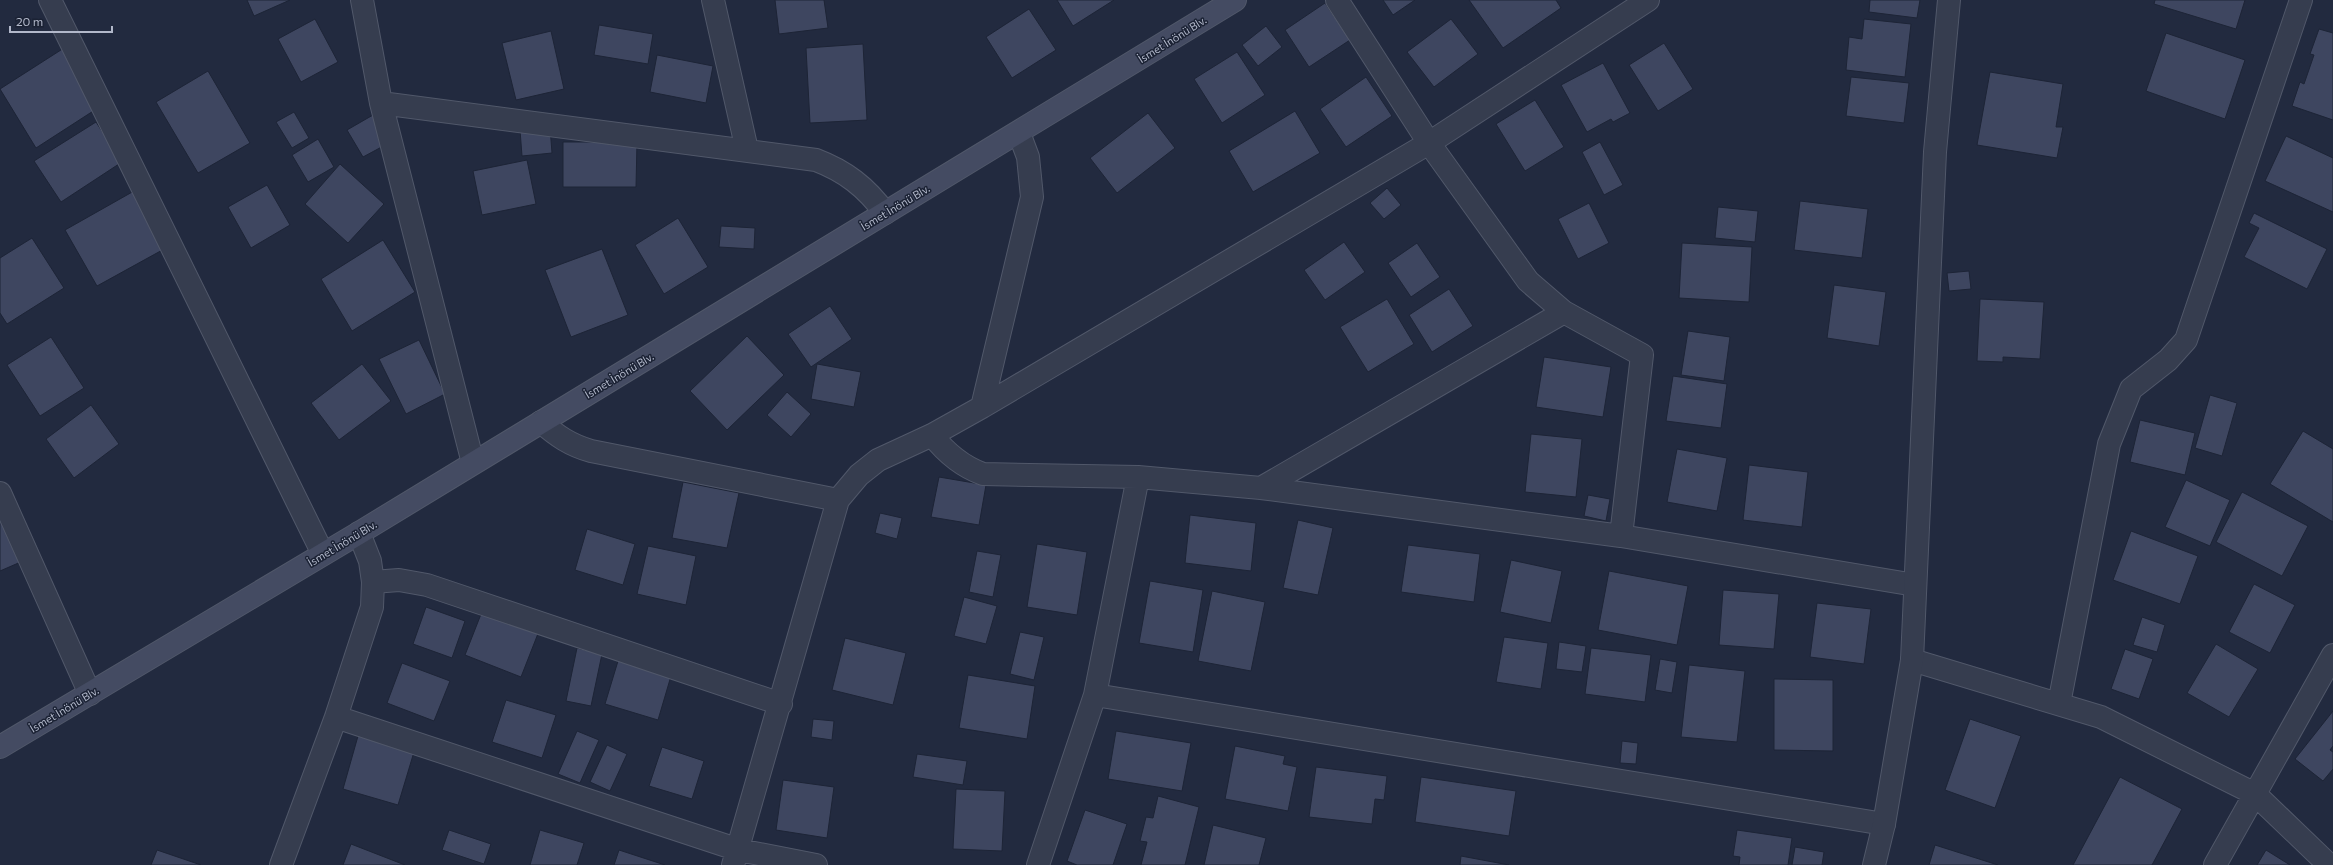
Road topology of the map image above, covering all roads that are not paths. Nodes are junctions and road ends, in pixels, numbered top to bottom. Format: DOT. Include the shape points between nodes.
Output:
graph roads {
  1 [pos="50,0"];
  2 [pos="362,0"];
  3 [pos="713,0"];
  4 [pos="1236,0"];
  5 [pos="1336,0"];
  6 [pos="1648,0"];
  7 [pos="1949,0"];
  8 [pos="2301,0"];
  9 [pos="381,103"];
  10 [pos="1019,133"];
  11 [pos="1429,143"];
  12 [pos="747,150"];
  13 [pos="885,212"];
  14 [pos="1564,312"];
  15 [pos="982,406"];
  16 [pos="541,422"];
  17 [pos="932,435"];
  18 [pos="473,463"];
  19 [pos="1138,477"];
  20 [pos="1261,488"];
  21 [pos="0,493"];
  22 [pos="838,500"];
  23 [pos="359,534"];
  24 [pos="1620,536"];
  25 [pos="323,554"];
  26 [pos="373,582"];
  27 [pos="1915,585"];
  28 [pos="2333,656"];
  29 [pos="1912,660"];
  30 [pos="90,694"];
  31 [pos="1095,695"];
  32 [pos="781,704"];
  33 [pos="2059,704"];
  34 [pos="336,718"];
  35 [pos="0,747"];
  36 [pos="2255,794"];
  37 [pos="1884,824"];
  38 [pos="736,857"];
  39 [pos="281,865"];
  40 [pos="816,865"];
  41 [pos="1038,865"];
  42 [pos="1874,865"];
  43 [pos="2215,865"];
  44 [pos="2329,865"];
  1 -- 25 [label="street"];
  2 -- 9 [label="street"];
  3 -- 12 [label="street"];
  4 -- 10 [label="main road, İsmet İnönü Blv."];
  5 -- 11 [label="street"];
  6 -- 11 [label="street"];
  7 -- 27 [label="street" via="1934,152"];
  8 -- 33 [label="street" via="2186,340 2168,360 2130,389 2109,444"];
  9 -- 12 [label="street"];
  9 -- 18 [label="street"];
  10 -- 13 [label="main road, İsmet İnönü Blv."];
  10 -- 15 [label="street" via="1028,157 1032,197"];
  11 -- 14 [label="street" via="1528,281"];
  11 -- 15 [label="street"];
  12 -- 13 [label="street" via="816,160 832,166 862,186"];
  13 -- 16 [label="main road, İsmet İnönü Blv."];
  14 -- 20 [label="street"];
  14 -- 24 [label="street" via="1642,354"];
  15 -- 17 [label="street"];
  16 -- 18 [label="main road, İsmet İnönü Blv."];
  16 -- 22 [label="street" via="557,437 591,451"];
  17 -- 19 [label="street" via="953,458 983,474"];
  17 -- 22 [label="street" via="878,460 859,476"];
  18 -- 23 [label="main road, İsmet İnönü Blv."];
  19 -- 20 [label="street"];
  19 -- 31 [label="street"];
  20 -- 24 [label="street"];
  21 -- 30 [label="street"];
  22 -- 32 [label="street"];
  23 -- 25 [label="main road, İsmet İnönü Blv."];
  23 -- 26 [label="street" via="370,561"];
  24 -- 27 [label="street"];
  25 -- 30 [label="main road, İsmet İnönü Blv."];
  26 -- 32 [label="street" via="399,580 427,585"];
  26 -- 34 [label="street" via="372,607"];
  27 -- 29 [label="street"];
  28 -- 36 [label="street"];
  29 -- 33 [label="street"];
  29 -- 37 [label="street"];
  30 -- 35 [label="main road, İsmet İnönü Blv."];
  31 -- 37 [label="street"];
  31 -- 41 [label="street"];
  32 -- 38 [label="street"];
  33 -- 36 [label="street" via="2101,717"];
  34 -- 38 [label="street"];
  34 -- 39 [label="street"];
  36 -- 43 [label="street"];
  36 -- 44 [label="street"];
  37 -- 42 [label="street"];
  38 -- 40 [label="street"];
}
